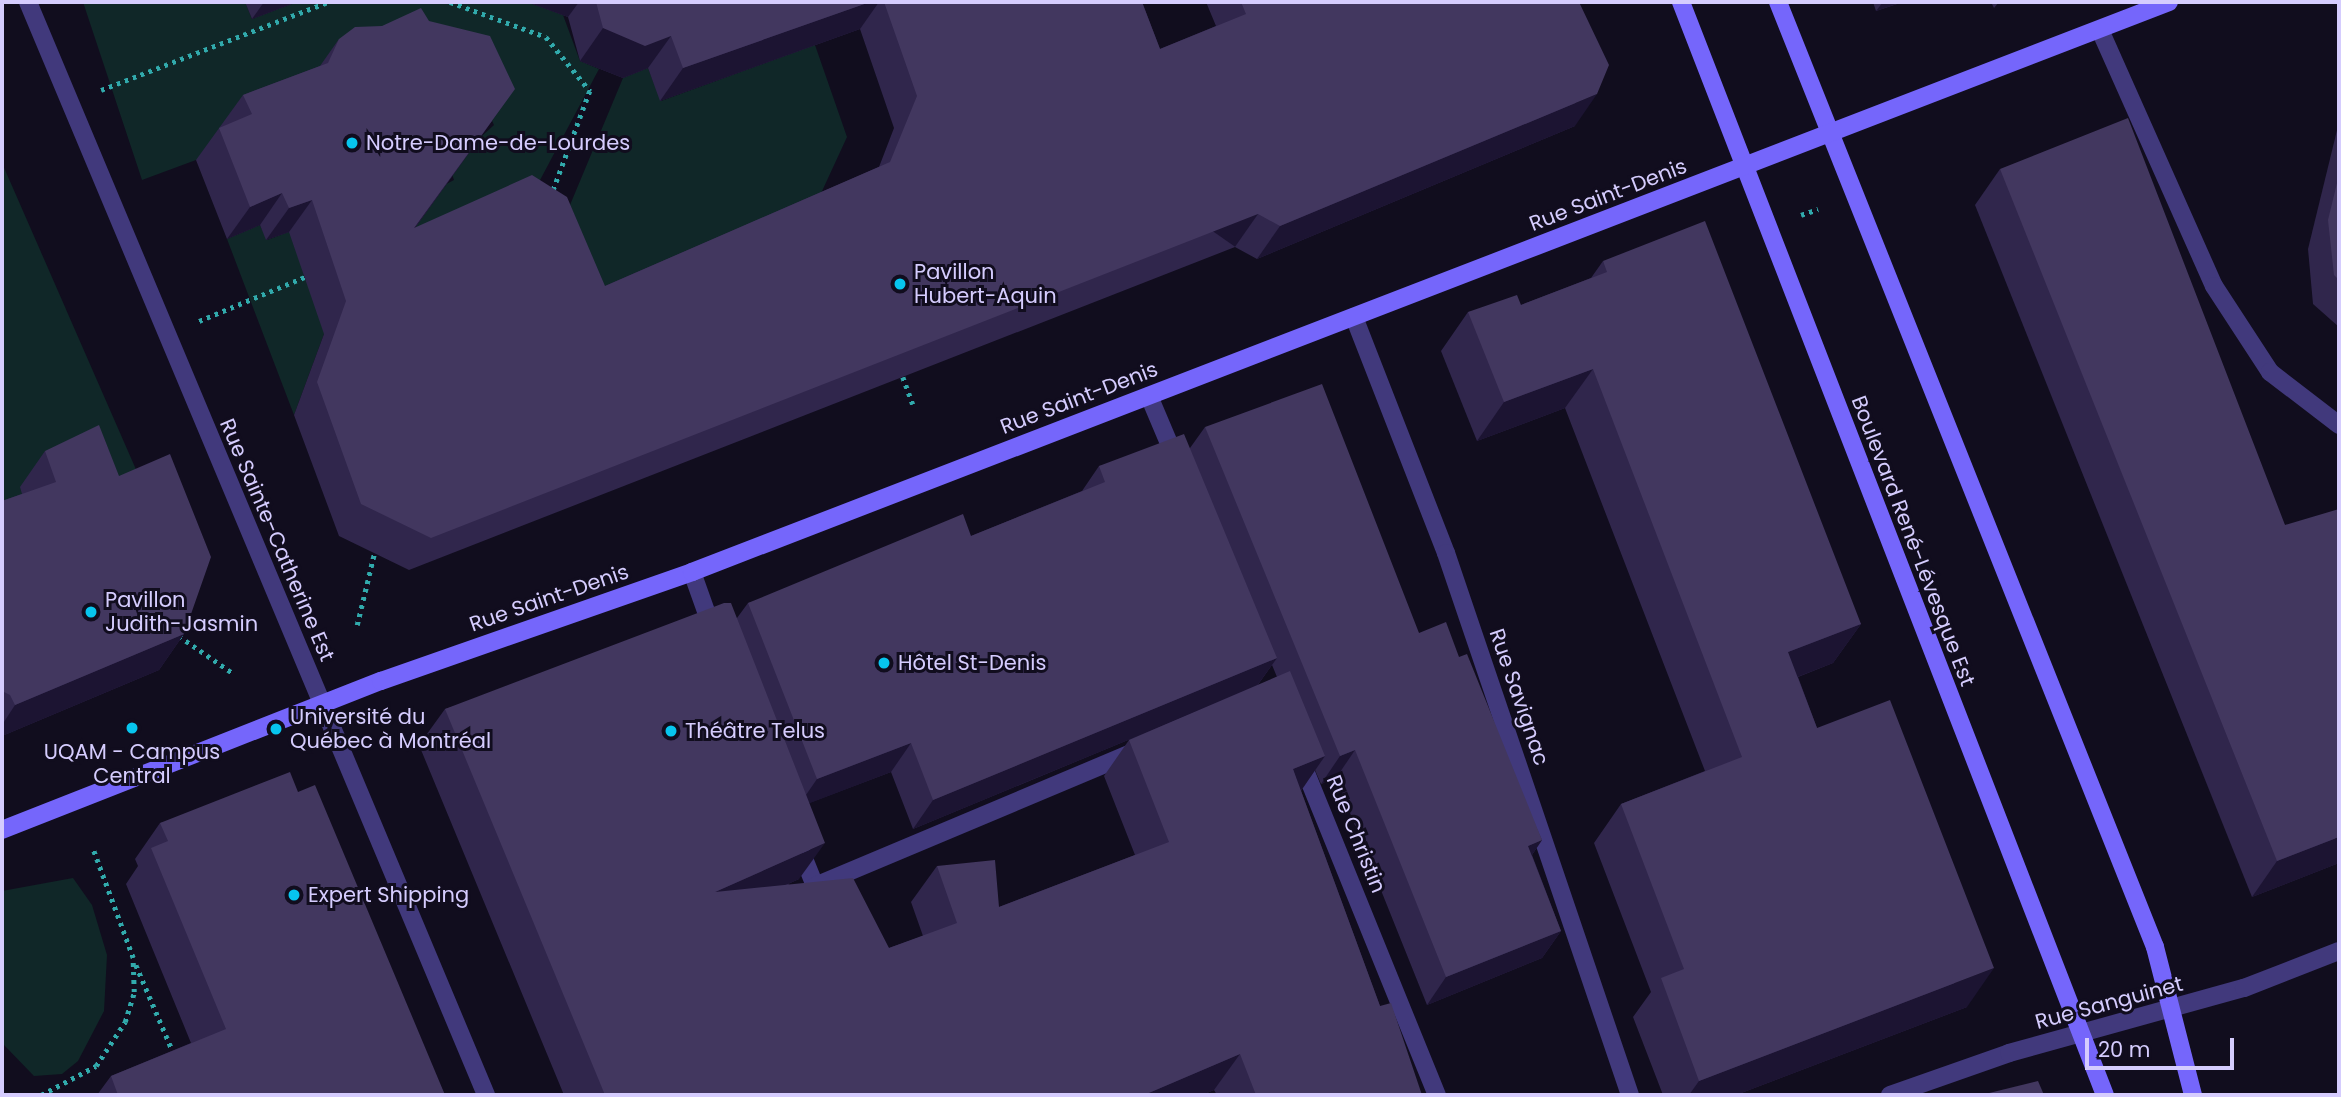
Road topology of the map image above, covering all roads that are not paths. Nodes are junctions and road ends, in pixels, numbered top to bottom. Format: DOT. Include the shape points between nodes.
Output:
graph roads {
  1 [pos="29,2"];
  2 [pos="1681,2"];
  3 [pos="1778,2"];
  4 [pos="2169,2"];
  5 [pos="2100,30"];
  6 [pos="1828,135"];
  7 [pos="1743,166"];
  8 [pos="1354,317"];
  9 [pos="1149,396"];
  10 [pos="2339,425"];
  11 [pos="1183,476"];
  12 [pos="692,572"];
  13 [pos="721,650"];
  14 [pos="320,705"];
  15 [pos="1156,742"];
  16 [pos="1294,742"];
  17 [pos="790,824"];
  18 [pos="2,830"];
  19 [pos="2339,951"];
  20 [pos="2173,1009"];
  21 [pos="2082,1034"];
  22 [pos="486,1095"];
  23 [pos="1437,1095"];
  24 [pos="1630,1095"];
  25 [pos="1890,1095"];
  26 [pos="2105,1095"];
  27 [pos="2193,1095"];
  1 -- 14 [label="street, Rue Sainte-Catherine Est"];
  2 -- 7 [label="main road, Boulevard René-Lévesque Est"];
  3 -- 6 [label="main road"];
  4 -- 5 [label="main road, Rue Saint-Denis"];
  5 -- 6 [label="main road, Rue Saint-Denis"];
  5 -- 10 [label="street" via="2214,286 2270,372"];
  6 -- 7 [label="main road, Rue Saint-Denis"];
  6 -- 20 [label="main road" via="2155,947"];
  7 -- 8 [label="main road, Rue Saint-Denis"];
  7 -- 21 [label="main road, Boulevard René-Lévesque Est"];
  8 -- 9 [label="main road, Rue Saint-Denis"];
  8 -- 24 [label="street, Rue Savignac" via="1446,553"];
  9 -- 11 [label="street"];
  9 -- 12 [label="main road, Rue Saint-Denis"];
  12 -- 13 [label="street"];
  12 -- 14 [label="main road, Rue Saint-Denis"];
  14 -- 18 [label="main road, Rue Saint-Denis"];
  14 -- 22 [label="street, Rue Sainte-Catherine Est"];
  15 -- 17 [label="street" via="815,886"];
  16 -- 23 [label="street, Rue Christin"];
  19 -- 20 [label="street, Rue Sanguinet"];
  20 -- 21 [label="street, Rue Sanguinet"];
  20 -- 27 [label="main road"];
  21 -- 25 [label="street, Rue Sanguinet"];
  21 -- 26 [label="main road, Boulevard René-Lévesque Est"];
}
